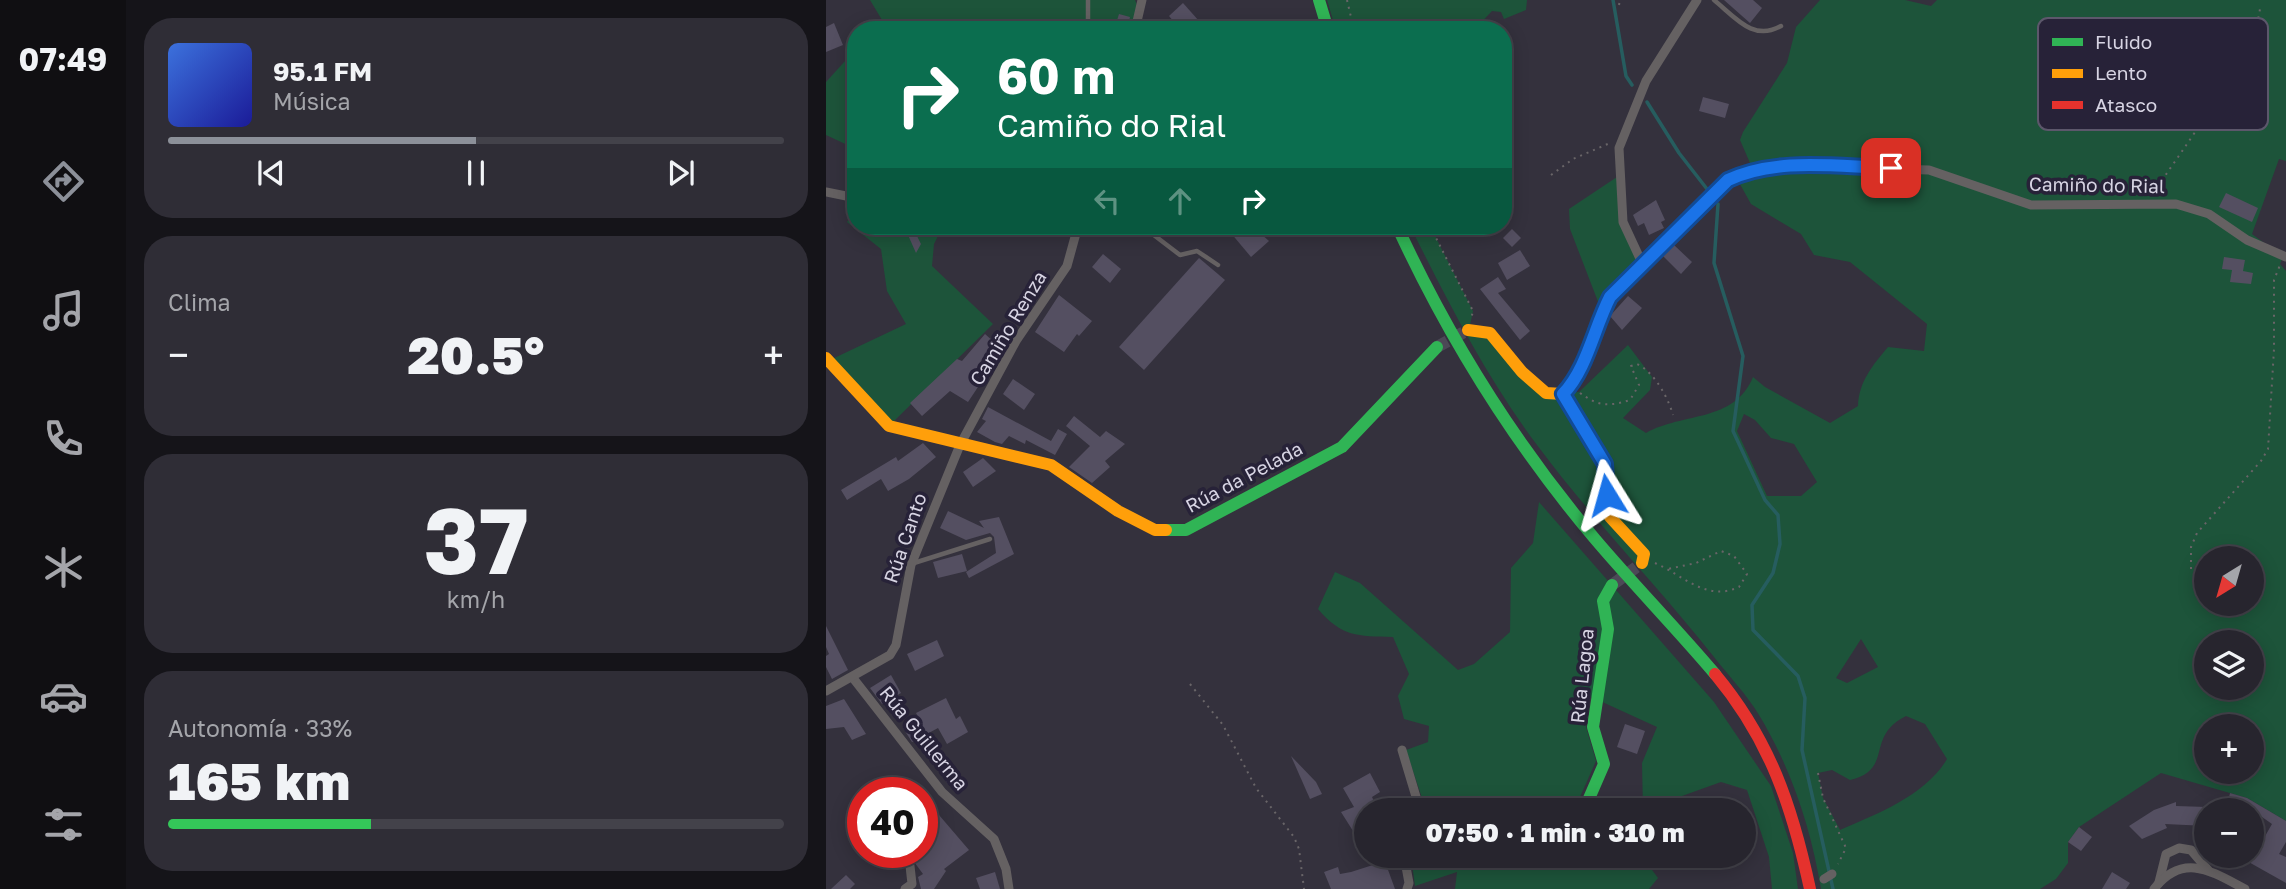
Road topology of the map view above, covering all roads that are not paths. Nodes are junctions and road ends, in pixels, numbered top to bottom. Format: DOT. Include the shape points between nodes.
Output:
graph roads {
  1 [pos="1088,0"];
  2 [pos="1142,0"];
  3 [pos="1319,0"];
  4 [pos="1697,0"];
  5 [pos="1714,0"];
  6 [pos="1088,21"];
  7 [pos="1137,21"];
  8 [pos="1325,21"];
  9 [pos="1780,26"];
  10 [pos="826,192"];
  11 [pos="847,196"];
  12 [pos="1076,235"];
  13 [pos="1153,235"];
  14 [pos="1402,235"];
  15 [pos="2284,257"];
  16 [pos="1218,265"];
  17 [pos="1643,265"];
  18 [pos="1468,330"];
  19 [pos="1437,347"];
  20 [pos="826,358"];
  21 [pos="1563,394"];
  22 [pos="960,445"];
  23 [pos="990,539"];
  24 [pos="1642,558"];
  25 [pos="911,565"];
  26 [pos="1612,585"];
  27 [pos="853,678"];
  28 [pos="826,691"];
  29 [pos="1402,750"];
  30 [pos="1416,798"];
  31 [pos="1589,798"];
  32 [pos="910,868"];
  33 [pos="1407,868"];
  34 [pos="2208,870"];
  35 [pos="2157,886"];
  36 [pos="905,889"];
  37 [pos="1009,889"];
  38 [pos="1407,889"];
  39 [pos="1810,889"];
  40 [pos="2245,889"];
  1 -- 6 [label="lane"];
  2 -- 7 [label="street"];
  3 -- 8 [label="street"];
  4 -- 17 [label="street" via="1663,50 1619,148 1623,222"];
  5 -- 9 [label="lane" via="1756,32 1768,33"];
  10 -- 11 [label="street"];
  12 -- 22 [label="street, Camiño Renza" via="1067,266 1016,341"];
  13 -- 16 [label="lane" via="1180,256 1197,251"];
  14 -- 39 [label="street" via="1447,324 1520,441 1594,538 1715,673 1750,724 1776,771 1794,818"];
  15 -- 17 [label="street, Camiño do Rial" via="2247,240 2209,214 2176,204 2031,205 1929,170 1779,166 1749,170 1728,180"];
  17 -- 21 [label="street, Camiño do Rial" via="1610,297 1575,382"];
  18 -- 21 [label="street" via="1490,333 1546,393"];
  19 -- 22 [label="street, Rúa da Pelada" via="1342,447 1186,530 1155,530 1051,465"];
  20 -- 22 [label="street, Rúa da Pelada" via="889,426"];
  21 -- 24 [label="street" via="1605,464 1610,517"];
  22 -- 25 [label="street, Rúa Canto"];
  23 -- 25 [label="lane"];
  25 -- 27 [label="street, Rúa Canto" via="897,645 890,655"];
  26 -- 31 [label="street, Rúa Lagoa" via="1603,601 1608,629 1593,727 1604,764"];
  27 -- 28 [label="street, Rúa Canto"];
  27 -- 37 [label="street, Rúa Guillerma" via="942,792 994,839"];
  29 -- 30 [label="street"];
  32 -- 36 [label="street" via="912,884"];
  33 -- 38 [label="street"];
  34 -- 35 [label="street" via="2182,868"];
  34 -- 35 [label="street" via="2190,850 2179,848 2166,854"];
  34 -- 40 [label="street"];
}
